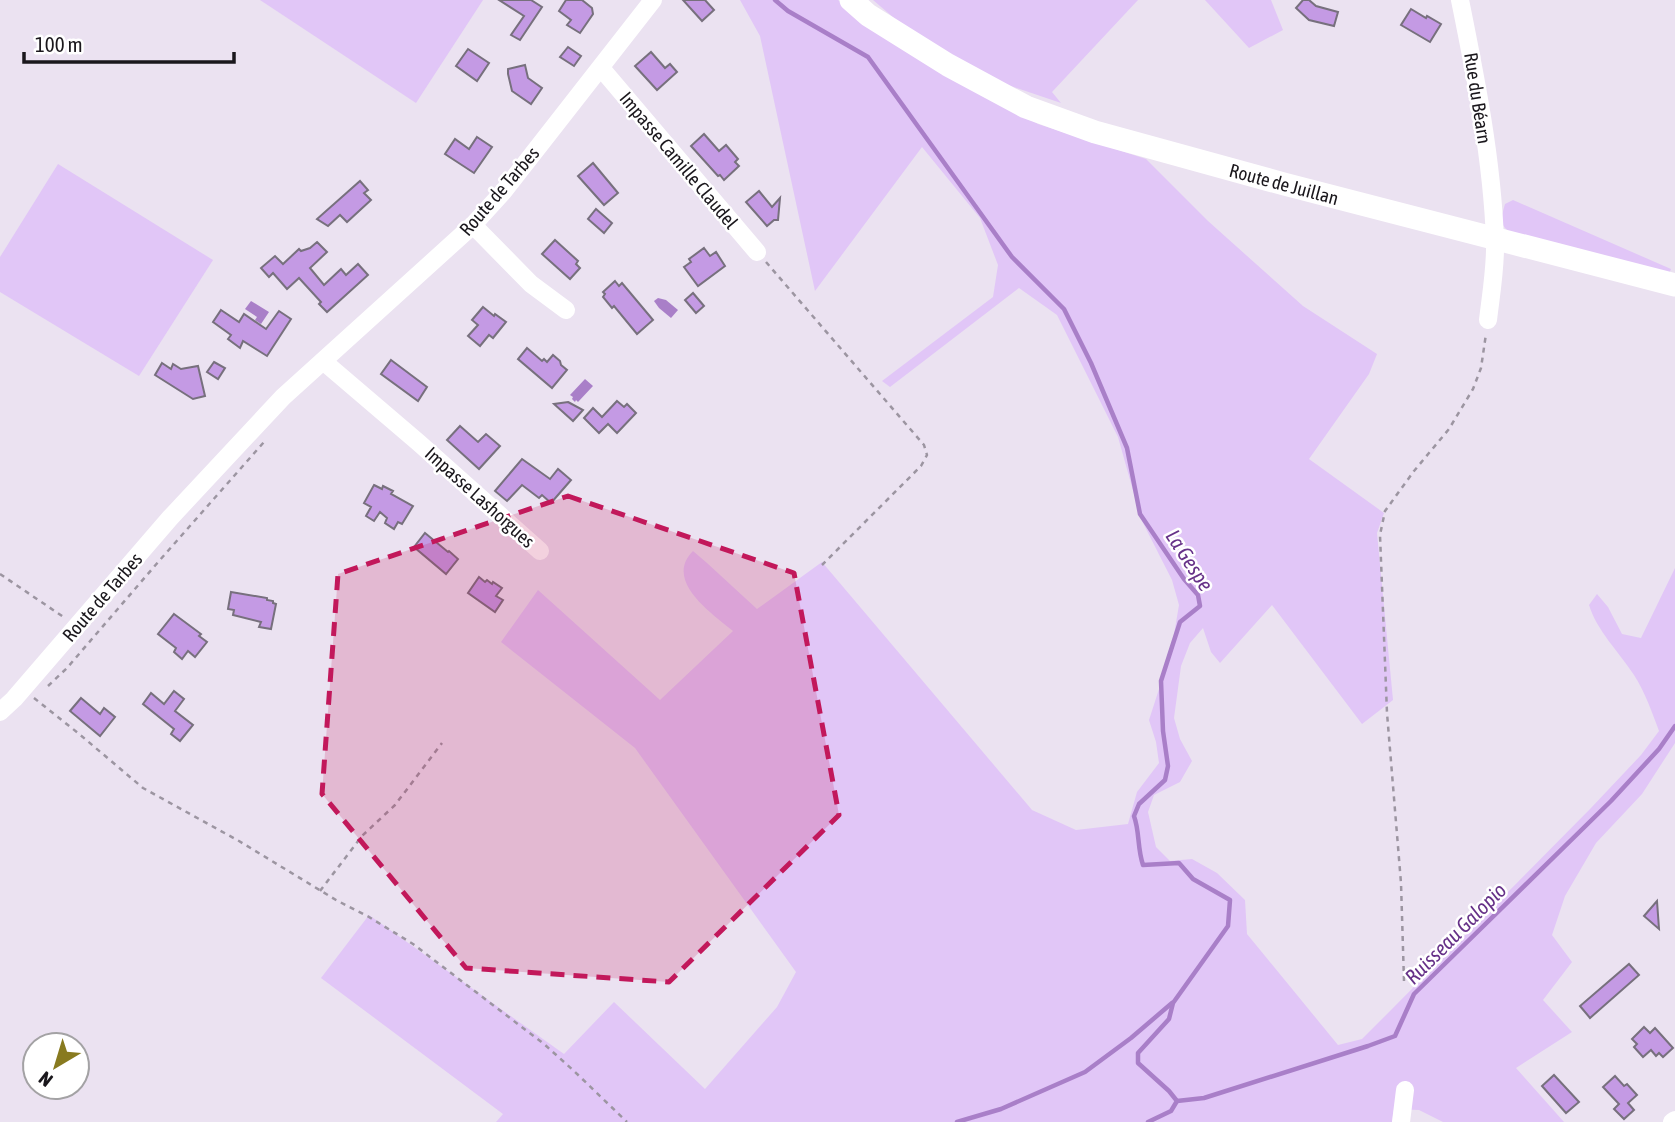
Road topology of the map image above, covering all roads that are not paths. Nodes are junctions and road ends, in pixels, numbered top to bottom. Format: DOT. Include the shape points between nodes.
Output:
graph roads {
  1 [pos="653,0"];
  2 [pos="851,0"];
  3 [pos="865,0"];
  4 [pos="1460,0"];
  5 [pos="909,42"];
  6 [pos="601,68"];
  7 [pos="473,225"];
  8 [pos="1495,240"];
  9 [pos="757,252"];
  10 [pos="1675,285"];
  11 [pos="566,310"];
  12 [pos="1488,320"];
  13 [pos="323,361"];
  14 [pos="540,551"];
  15 [pos="0,712"];
  16 [pos="1405,1090"];
  17 [pos="1401,1122"];
  1 -- 6 [label="street, Route de Tarbes"];
  2 -- 5 [label="main road, Route de Juillan"];
  3 -- 5 [label="main road, Route de Juillan"];
  4 -- 8 [label="street, Rue du Béarn" via="1479,93"];
  5 -- 8 [label="main road, Route de Juillan" via="1026,107 1095,132"];
  6 -- 7 [label="street, Route de Tarbes"];
  6 -- 9 [label="street, Impasse Camille Claudel"];
  7 -- 11 [label="street" via="531,284"];
  7 -- 13 [label="street, Route de Tarbes"];
  8 -- 10 [label="main road, Route de Juillan"];
  8 -- 12 [label="street, Rue du Béarn"];
  13 -- 14 [label="street, Impasse Lashorgues"];
  13 -- 15 [label="street, Route de Tarbes" via="283,397 170,518"];
  16 -- 17 [label="street"];
}
